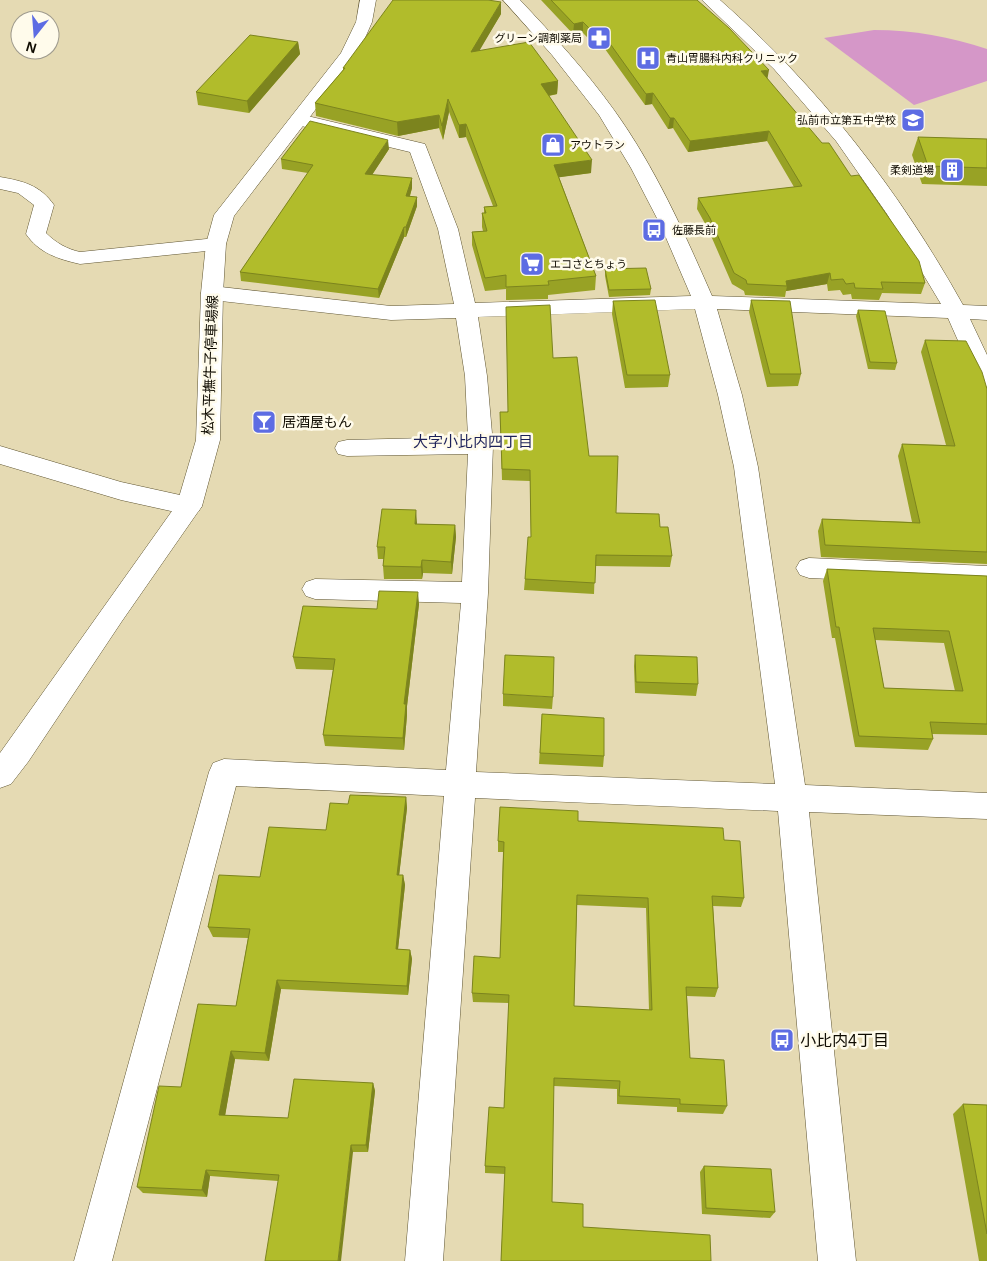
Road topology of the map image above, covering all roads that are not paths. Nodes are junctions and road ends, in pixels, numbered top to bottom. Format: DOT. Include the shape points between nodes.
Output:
graph roads {
  1 [pos="368,0"];
  2 [pos="511,0"];
  3 [pos="710,0"];
  4 [pos="299,120"];
  5 [pos="0,183"];
  6 [pos="216,244"];
  7 [pos="212,293"];
  8 [pos="704,302"];
  9 [pos="465,310"];
  10 [pos="954,312"];
  11 [pos="987,313"];
  12 [pos="987,379"];
  13 [pos="481,445"];
  14 [pos="347,448"];
  15 [pos="4,462"];
  16 [pos="189,506"];
  17 [pos="809,568"];
  18 [pos="987,576"];
  19 [pos="315,589"];
  20 [pos="475,593"];
  21 [pos="0,775"];
  22 [pos="460,784"];
  23 [pos="792,797"];
  24 [pos="987,806"];
  25 [pos="93,1261"];
  26 [pos="424,1261"];
  27 [pos="837,1261"];
  1 -- 4 [label="street, 松木平撫牛子停車場線" via="364,22 349,54"];
  2 -- 8 [label="street" via="558,51 612,121 671,226"];
  3 -- 10 [label="street" via="802,88 846,142 891,204"];
  4 -- 6 [label="street, 松木平撫牛子停車場線" via="224,215"];
  4 -- 9 [label="street" via="418,148 448,229"];
  5 -- 6 [label="street" via="20,186 36,194 44,206 36,234 60,254 80,258"];
  6 -- 7 [label="street, 松木平撫牛子停車場線"];
  7 -- 9 [label="street" via="391,314"];
  7 -- 16 [label="street, 松木平撫牛子停車場線" via="208,440"];
  8 -- 9 [label="street"];
  8 -- 10 [label="street"];
  8 -- 23 [label="street" via="746,467"];
  9 -- 13 [label="street" via="476,376"];
  10 -- 11 [label="street"];
  10 -- 12 [label="street"];
  13 -- 14 [label="street"];
  13 -- 20 [label="street"];
  15 -- 16 [label="street"];
  16 -- 21 [label="street, 松木平撫牛子停車場線"];
  17 -- 18 [label="street"];
  19 -- 20 [label="street"];
  20 -- 22 [label="street"];
  22 -- 23 [label="street"];
  22 -- 25 [label="street" via="224,772"];
  22 -- 26 [label="street"];
  23 -- 24 [label="street"];
  23 -- 27 [label="street"];
}
